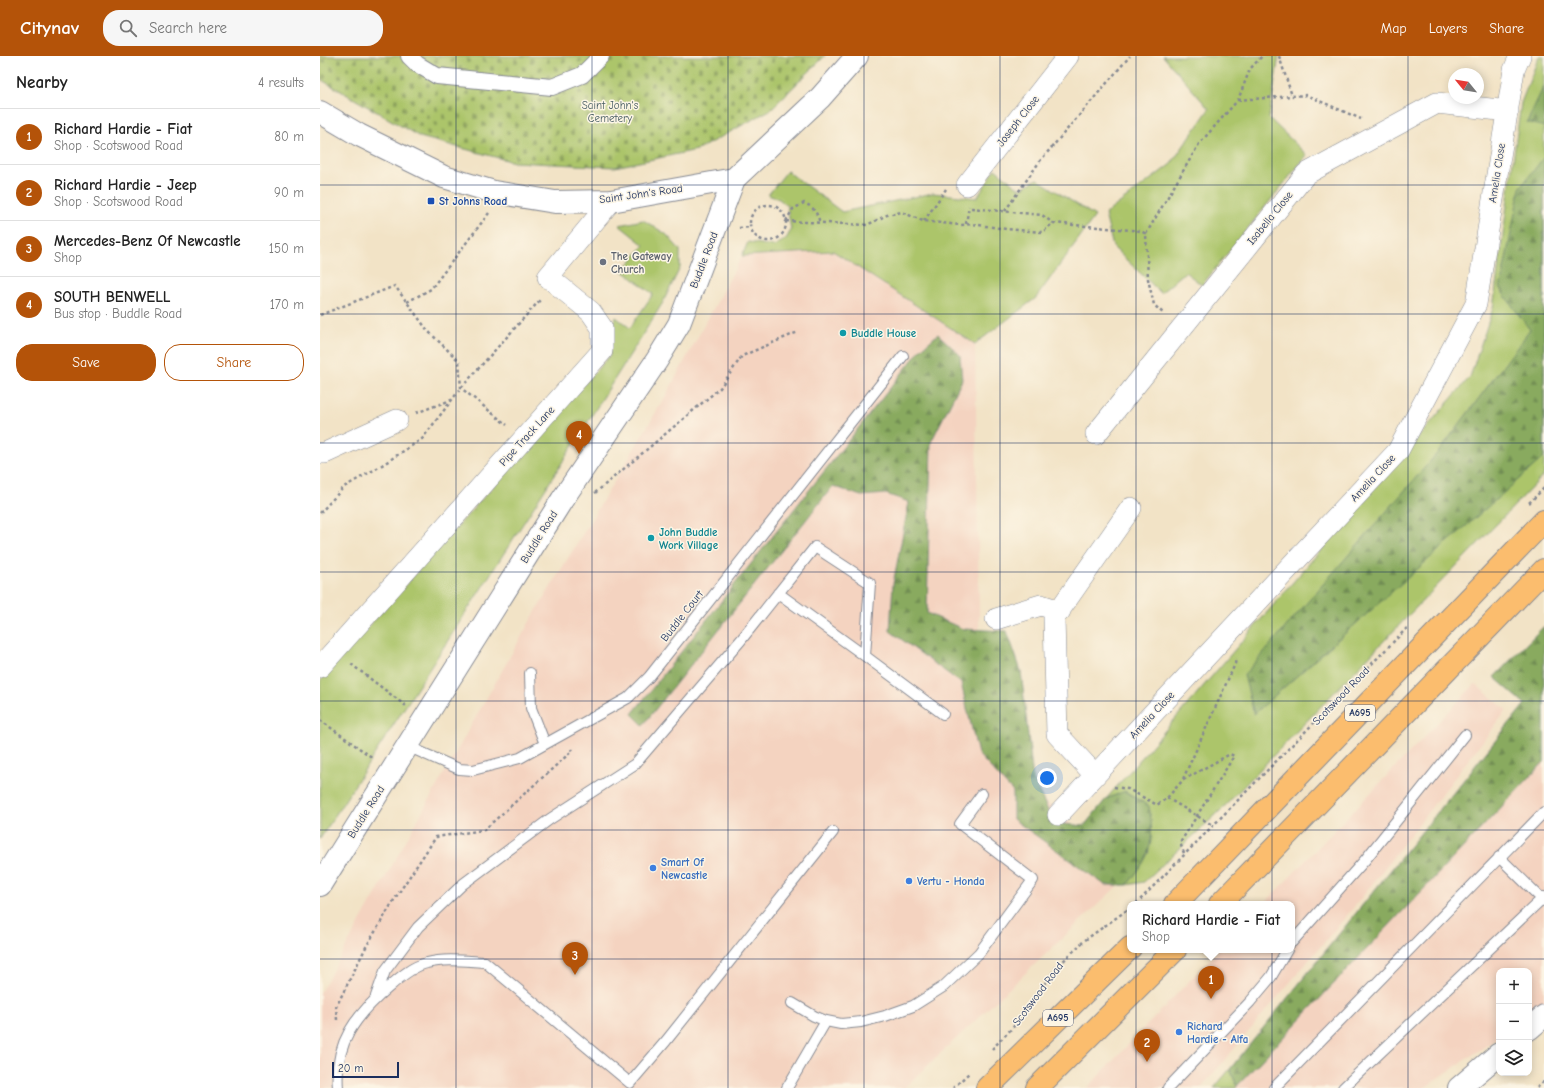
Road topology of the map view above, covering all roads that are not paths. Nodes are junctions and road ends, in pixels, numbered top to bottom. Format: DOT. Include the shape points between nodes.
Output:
graph roads {
  1 [pos="409,56"];
  2 [pos="601,56"];
  3 [pos="857,56"];
  4 [pos="1068,56"];
  5 [pos="1520,56"];
  6 [pos="1508,110"];
  7 [pos="320,112"];
  8 [pos="734,179"];
  9 [pos="967,185"];
  10 [pos="611,201"];
  11 [pos="902,356"];
  12 [pos="397,420"];
  13 [pos="1096,434"];
  14 [pos="320,453"];
  15 [pos="1131,508"];
  16 [pos="1544,521"];
  17 [pos="1544,570"];
  18 [pos="778,593"];
  19 [pos="1060,611"];
  20 [pos="996,619"];
  21 [pos="865,656"];
  22 [pos="320,667"];
  23 [pos="530,673"];
  24 [pos="943,714"];
  25 [pos="1465,736"];
  26 [pos="545,744"];
  27 [pos="407,746"];
  28 [pos="1090,780"];
  29 [pos="982,794"];
  30 [pos="1544,812"];
  31 [pos="1058,815"];
  32 [pos="833,832"];
  33 [pos="1499,857"];
  34 [pos="320,885"];
  35 [pos="1543,899"];
  36 [pos="1178,901"];
  37 [pos="1223,901"];
  38 [pos="1295,939"];
  39 [pos="1127,951"];
  40 [pos="1172,953"];
  41 [pos="1285,953"];
  42 [pos="375,999"];
  43 [pos="792,1004"];
  44 [pos="1544,1016"];
  45 [pos="826,1022"];
  46 [pos="1532,1026"];
  47 [pos="1496,1057"];
  48 [pos="628,1085"];
  49 [pos="338,1088"];
  50 [pos="787,1088"];
  51 [pos="986,1088"];
  52 [pos="1037,1088"];
  53 [pos="1168,1088"];
  54 [pos="1274,1088"];
  55 [pos="1343,1088"];
  56 [pos="1459,1088"];
  1 -- 2 [label="street" via="437,76 552,87 582,75"];
  3 -- 8 [label="street" via="820,98"];
  4 -- 9 [label="street, Joseph Close"];
  5 -- 6 [label="street, Amelia Close" via="1514,70"];
  6 -- 13 [label="street, Isabella Close" via="1437,103 1306,174"];
  6 -- 28 [label="street, Amelia Close" via="1476,304 1398,451"];
  7 -- 10 [label="street, Saint John's Road" via="359,135 444,177 494,192 555,202"];
  8 -- 10 [label="street, Saint John's Road"];
  8 -- 27 [label="street, Buddle Road" via="679,324 562,500"];
  10 -- 22 [label="street, Pipe Track Lane" via="548,277 591,312 602,328 602,351"];
  11 -- 26 [label="lane, Buddle Court" via="649,677 628,698"];
  12 -- 14 [label="street"];
  15 -- 19 [label="street"];
  16 -- 36 [label="main road, A695"];
  17 -- 37 [label="main road, A695"];
  18 -- 21 [label="lane"];
  18 -- 21 [label="lane" via="815,547 870,583"];
  18 -- 42 [label="lane" via="633,766 525,837 463,884 418,927 385,971"];
  19 -- 20 [label="street" via="1041,605"];
  19 -- 28 [label="street" via="1054,618 1057,734"];
  21 -- 24 [label="lane"];
  23 -- 26 [label="lane" via="531,708"];
  25 -- 38 [label="lane" via="1366,860"];
  26 -- 27 [label="lane, Buddle Court" via="520,758 473,770 459,769"];
  27 -- 34 [label="street, Buddle Road"];
  28 -- 31 [label="street, Amelia Close"];
  29 -- 45 [label="lane" via="960,824 1033,880 979,953 943,987 913,1006 885,1016 861,1022"];
  30 -- 33 [label="lane"];
  32 -- 48 [label="lane"];
  33 -- 35 [label="lane"];
  33 -- 54 [label="lane"];
  35 -- 55 [label="lane"];
  39 -- 51 [label="main road, A695"];
  40 -- 52 [label="main road"];
  41 -- 53 [label="lane" via="1263,987"];
  42 -- 48 [label="lane" via="403,975 426,963 456,960 485,962"];
  42 -- 49 [label="lane" via="350,1028 341,1050 337,1070"];
  43 -- 45 [label="lane"];
  44 -- 46 [label="street"];
  45 -- 50 [label="lane"];
  47 -- 56 [label="street"];
}
